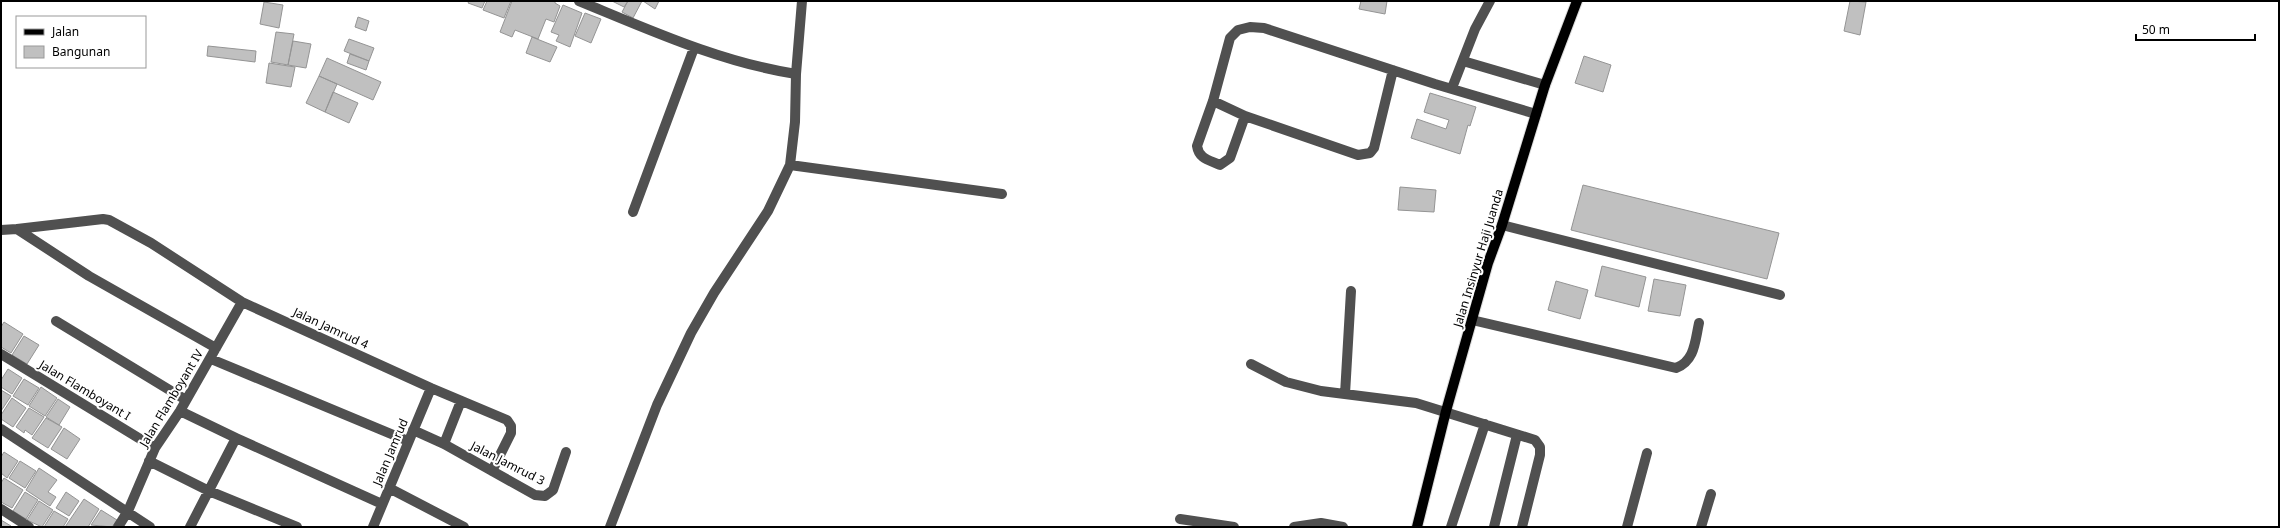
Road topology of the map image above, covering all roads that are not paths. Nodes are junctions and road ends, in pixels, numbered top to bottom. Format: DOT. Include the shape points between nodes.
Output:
graph roads {
  1 [pos="579,1"];
  2 [pos="802,1"];
  3 [pos="1490,1"];
  4 [pos="1577,1"];
  5 [pos="694,48"];
  6 [pos="1462,61"];
  7 [pos="1393,70"];
  8 [pos="796,74"];
  9 [pos="1545,85"];
  10 [pos="1452,88"];
  11 [pos="1213,101"];
  12 [pos="1536,114"];
  13 [pos="1244,116"];
  14 [pos="790,165"];
  15 [pos="1002,194"];
  16 [pos="633,212"];
  17 [pos="1502,226"];
  18 [pos="17,229"];
  19 [pos="1,230"];
  20 [pos="1351,291"];
  21 [pos="1780,295"];
  22 [pos="242,302"];
  23 [pos="1472,320"];
  24 [pos="56,321"];
  25 [pos="1699,323"];
  26 [pos="216,348"];
  27 [pos="1,354"];
  28 [pos="211,359"];
  29 [pos="1251,364"];
  30 [pos="431,388"];
  31 [pos="1345,394"];
  32 [pos="186,400"];
  33 [pos="461,401"];
  34 [pos="180,410"];
  35 [pos="1446,411"];
  36 [pos="1485,424"];
  37 [pos="1,429"];
  38 [pos="413,430"];
  39 [pos="1517,435"];
  40 [pos="236,438"];
  41 [pos="408,441"];
  42 [pos="444,444"];
  43 [pos="155,448"];
  44 [pos="566,452"];
  45 [pos="1647,453"];
  46 [pos="149,461"];
  47 [pos="492,471"];
  48 [pos="389,488"];
  49 [pos="209,491"];
  50 [pos="1711,494"];
  51 [pos="382,504"];
  52 [pos="1,509"];
  53 [pos="128,511"];
  54 [pos="1180,519"];
  55 [pos="29,527"];
  56 [pos="118,527"];
  57 [pos="150,527"];
  58 [pos="190,527"];
  59 [pos="297,527"];
  60 [pos="373,527"];
  61 [pos="464,527"];
  62 [pos="610,527"];
  63 [pos="1234,527"];
  64 [pos="1294,527"];
  65 [pos="1343,527"];
  66 [pos="1417,527"];
  67 [pos="1451,527"];
  68 [pos="1494,527"];
  69 [pos="1522,527"];
  70 [pos="1627,527"];
  71 [pos="1701,527"];
  1 -- 5 [label="street"];
  2 -- 8 [label="street"];
  3 -- 6 [label="street"];
  4 -- 9 [label="main road, Jalan Insinyur Haji Juanda"];
  5 -- 8 [label="street" via="772,70"];
  5 -- 16 [label="street"];
  6 -- 9 [label="street"];
  6 -- 10 [label="street"];
  7 -- 10 [label="street"];
  7 -- 11 [label="street" via="1264,28 1250,27 1238,30 1230,38"];
  7 -- 13 [label="street" via="1374,148 1365,154 1358,155"];
  8 -- 14 [label="street" via="795,122"];
  9 -- 12 [label="main road, Jalan Insinyur Haji Juanda"];
  10 -- 12 [label="street"];
  11 -- 13 [label="street"];
  11 -- 13 [label="street" via="1197,146 1202,157 1220,164 1226,162 1230,158"];
  12 -- 17 [label="main road, Jalan Insinyur Haji Juanda"];
  14 -- 15 [label="street"];
  14 -- 62 [label="street" via="768,211 714,293 692,333 657,405"];
  17 -- 21 [label="street"];
  17 -- 23 [label="main road, Jalan Insinyur Haji Juanda" via="1488,263"];
  18 -- 19 [label="street"];
  18 -- 22 [label="street, Jalan Jamrud 4" via="109,220 151,243"];
  18 -- 26 [label="street" via="89,276"];
  20 -- 31 [label="street"];
  22 -- 26 [label="street, Jalan Flamboyant IV"];
  22 -- 30 [label="street, Jalan Jamrud 4"];
  23 -- 25 [label="street" via="1676,368 1685,364 1691,355"];
  23 -- 35 [label="main road, Jalan Insinyur Haji Juanda"];
  24 -- 32 [label="street"];
  26 -- 28 [label="street, Jalan Flamboyant IV"];
  27 -- 43 [label="street, Jalan Flamboyant I"];
  28 -- 32 [label="street, Jalan Flamboyant IV"];
  28 -- 41 [label="street"];
  29 -- 31 [label="street" via="1286,382"];
  30 -- 33 [label="street, Jalan Jamrud 4"];
  30 -- 38 [label="street, Jalan Jamrud"];
  31 -- 35 [label="street" via="1416,402"];
  32 -- 34 [label="street, Jalan Flamboyant IV"];
  33 -- 42 [label="street"];
  33 -- 47 [label="street, Jalan Jamrud 4" via="507,420 511,426"];
  34 -- 40 [label="street"];
  34 -- 43 [label="street, Jalan Flamboyant IV"];
  35 -- 36 [label="street"];
  35 -- 66 [label="main road, Jalan Insinyur Haji Juanda"];
  36 -- 39 [label="street"];
  36 -- 67 [label="street"];
  37 -- 53 [label="street"];
  38 -- 41 [label="street, Jalan Jamrud"];
  38 -- 42 [label="street, Jalan Jamrud 3"];
  39 -- 68 [label="street"];
  39 -- 69 [label="street" via="1535,440 1540,447"];
  40 -- 49 [label="street"];
  40 -- 51 [label="street"];
  41 -- 48 [label="street, Jalan Jamrud"];
  42 -- 47 [label="street, Jalan Jamrud 3"];
  43 -- 46 [label="street, Jalan Flamboyant IV"];
  44 -- 47 [label="street, Jalan Jamrud 3" via="553,490 545,496 535,495"];
  45 -- 70 [label="street"];
  46 -- 49 [label="street"];
  46 -- 53 [label="street, Jalan Flamboyant IV"];
  48 -- 51 [label="street, Jalan Jamrud"];
  48 -- 61 [label="street"];
  49 -- 58 [label="street"];
  49 -- 59 [label="street"];
  50 -- 71 [label="street"];
  51 -- 60 [label="street, Jalan Jamrud"];
  52 -- 55 [label="street"];
  53 -- 56 [label="street, Jalan Flamboyant IV"];
  53 -- 57 [label="street"];
  54 -- 63 [label="street"];
  64 -- 65 [label="street" via="1321,523"];
}
